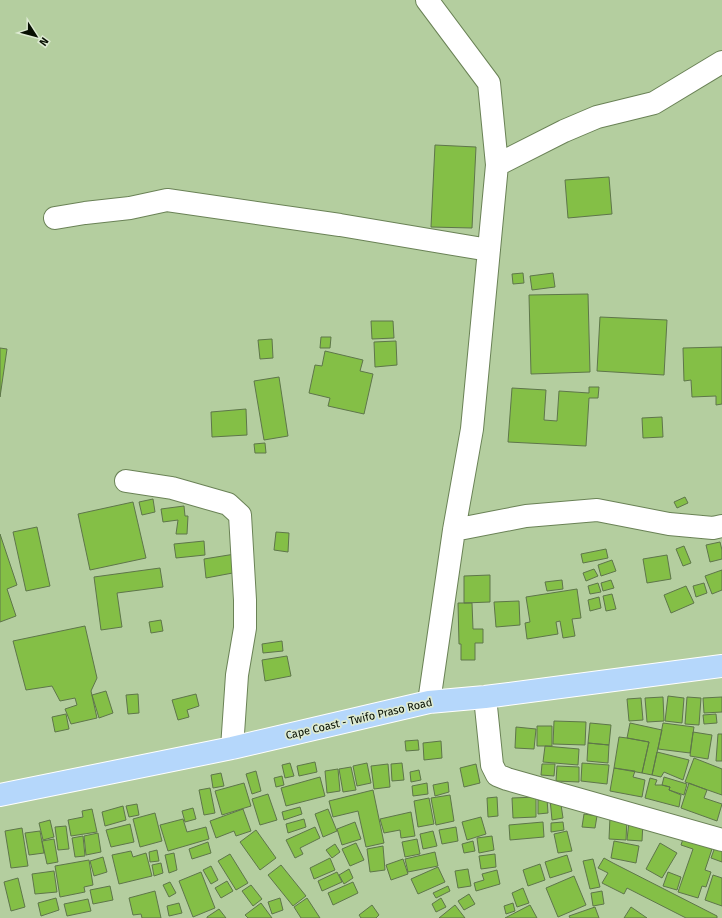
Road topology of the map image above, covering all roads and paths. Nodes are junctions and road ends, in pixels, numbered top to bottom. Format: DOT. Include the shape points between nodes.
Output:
graph roads {
  1 [pos="427,0"];
  2 [pos="722,62"];
  3 [pos="498,165"];
  4 [pos="55,218"];
  5 [pos="489,250"];
  6 [pos="126,481"];
  7 [pos="722,526"];
  8 [pos="454,530"];
  9 [pos="722,666"];
  10 [pos="485,697"];
  11 [pos="429,702"];
  12 [pos="232,748"];
  13 [pos="0,795"];
  14 [pos="722,840"];
  1 -- 3 [label="street" via="489,83"];
  2 -- 3 [label="street" via="654,103 597,117"];
  3 -- 5 [label="street"];
  4 -- 5 [label="street" via="130,208 167,200"];
  5 -- 8 [label="street" via="472,429"];
  6 -- 12 [label="street" via="172,488 228,504 240,515 245,628 237,675"];
  7 -- 8 [label="street" via="713,528 669,524 596,510 526,516"];
  8 -- 11 [label="street"];
  9 -- 10 [label="main road, Cape Coast - Twifo Praso Road"];
  10 -- 11 [label="main road, Cape Coast - Twifo Praso Road"];
  10 -- 14 [label="street" via="492,765 497,775"];
  11 -- 12 [label="main road, Cape Coast - Twifo Praso Road"];
  12 -- 13 [label="main road, Cape Coast - Twifo Praso Road"];
}
